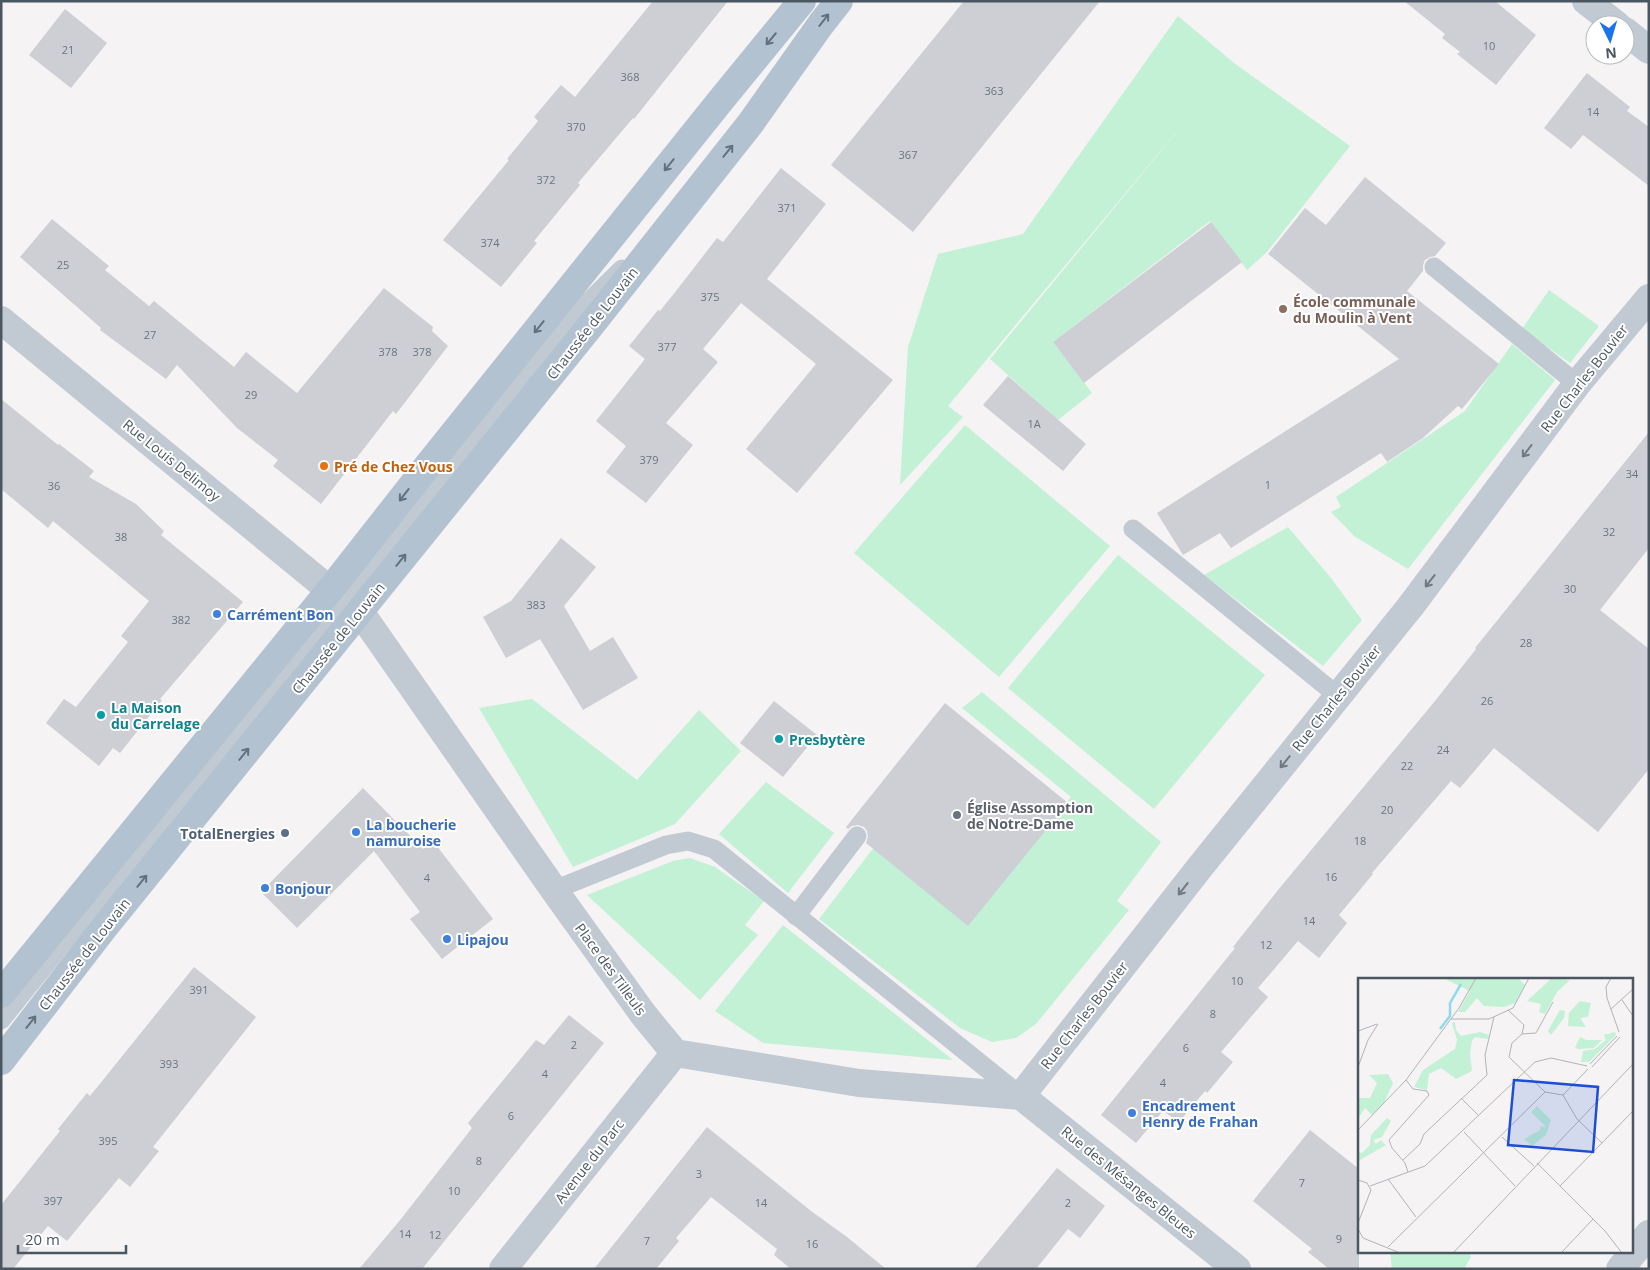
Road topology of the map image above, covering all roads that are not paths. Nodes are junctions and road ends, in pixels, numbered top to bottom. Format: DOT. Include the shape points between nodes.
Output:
graph roads {
  1 [pos="802,1"];
  2 [pos="839,1"];
  3 [pos="1586,1"];
  4 [pos="1604,15"];
  5 [pos="1635,39"];
  6 [pos="1649,50"];
  7 [pos="676,216"];
  8 [pos="602,248"];
  9 [pos="1434,267"];
  10 [pos="1649,298"];
  11 [pos="1,320"];
  12 [pos="565,325"];
  13 [pos="1578,384"];
  14 [pos="1133,529"];
  15 [pos="344,601"];
  16 [pos="1338,696"];
  17 [pos="857,836"];
  18 [pos="554,890"];
  19 [pos="796,916"];
  20 [pos="1,994"];
  21 [pos="1,1020"];
  22 [pos="675,1053"];
  23 [pos="1,1061"];
  24 [pos="1022,1096"];
  25 [pos="1649,1234"];
  26 [pos="504,1269"];
  27 [pos="1237,1269"];
  28 [pos="1620,1269"];
  1 -- 8 [label="main road, Chaussée de Louvain, one-way"];
  7 -- 2 [label="main road, Chaussée de Louvain, one-way" via="750,124"];
  3 -- 4 [label="street"];
  5 -- 6 [label="street"];
  7 -- 12 [label="lane, Chaussée de Louvain"];
  15 -- 7 [label="main road, Chaussée de Louvain, one-way" via="585,332"];
  8 -- 12 [label="lane, Chaussée de Louvain"];
  8 -- 15 [label="main road, Chaussée de Louvain, one-way" via="429,464"];
  9 -- 13 [label="lane"];
  10 -- 13 [label="street, Rue Charles Bouvier"];
  11 -- 15 [label="street, Rue Louis Delimoy"];
  12 -- 15 [label="lane, Chaussée de Louvain"];
  13 -- 16 [label="street, Rue Charles Bouvier, one-way" via="1433,577"];
  14 -- 16 [label="lane"];
  15 -- 18 [label="street, Place des Tilleuls" via="365,619"];
  15 -- 20 [label="main road, Chaussée de Louvain"];
  15 -- 21 [label="lane, Chaussée de Louvain"];
  23 -- 15 [label="main road, Chaussée de Louvain, one-way" via="103,929"];
  16 -- 24 [label="street, Rue Charles Bouvier, one-way"];
  17 -- 19 [label="lane"];
  18 -- 19 [label="lane" via="666,845 688,841 714,849"];
  18 -- 22 [label="street, Place des Tilleuls"];
  19 -- 24 [label="lane"];
  22 -- 24 [label="street" via="859,1083"];
  22 -- 26 [label="street, Avenue du Parc"];
  24 -- 27 [label="street, Rue des Mésanges Bleues"];
  25 -- 28 [label="street"];
}
